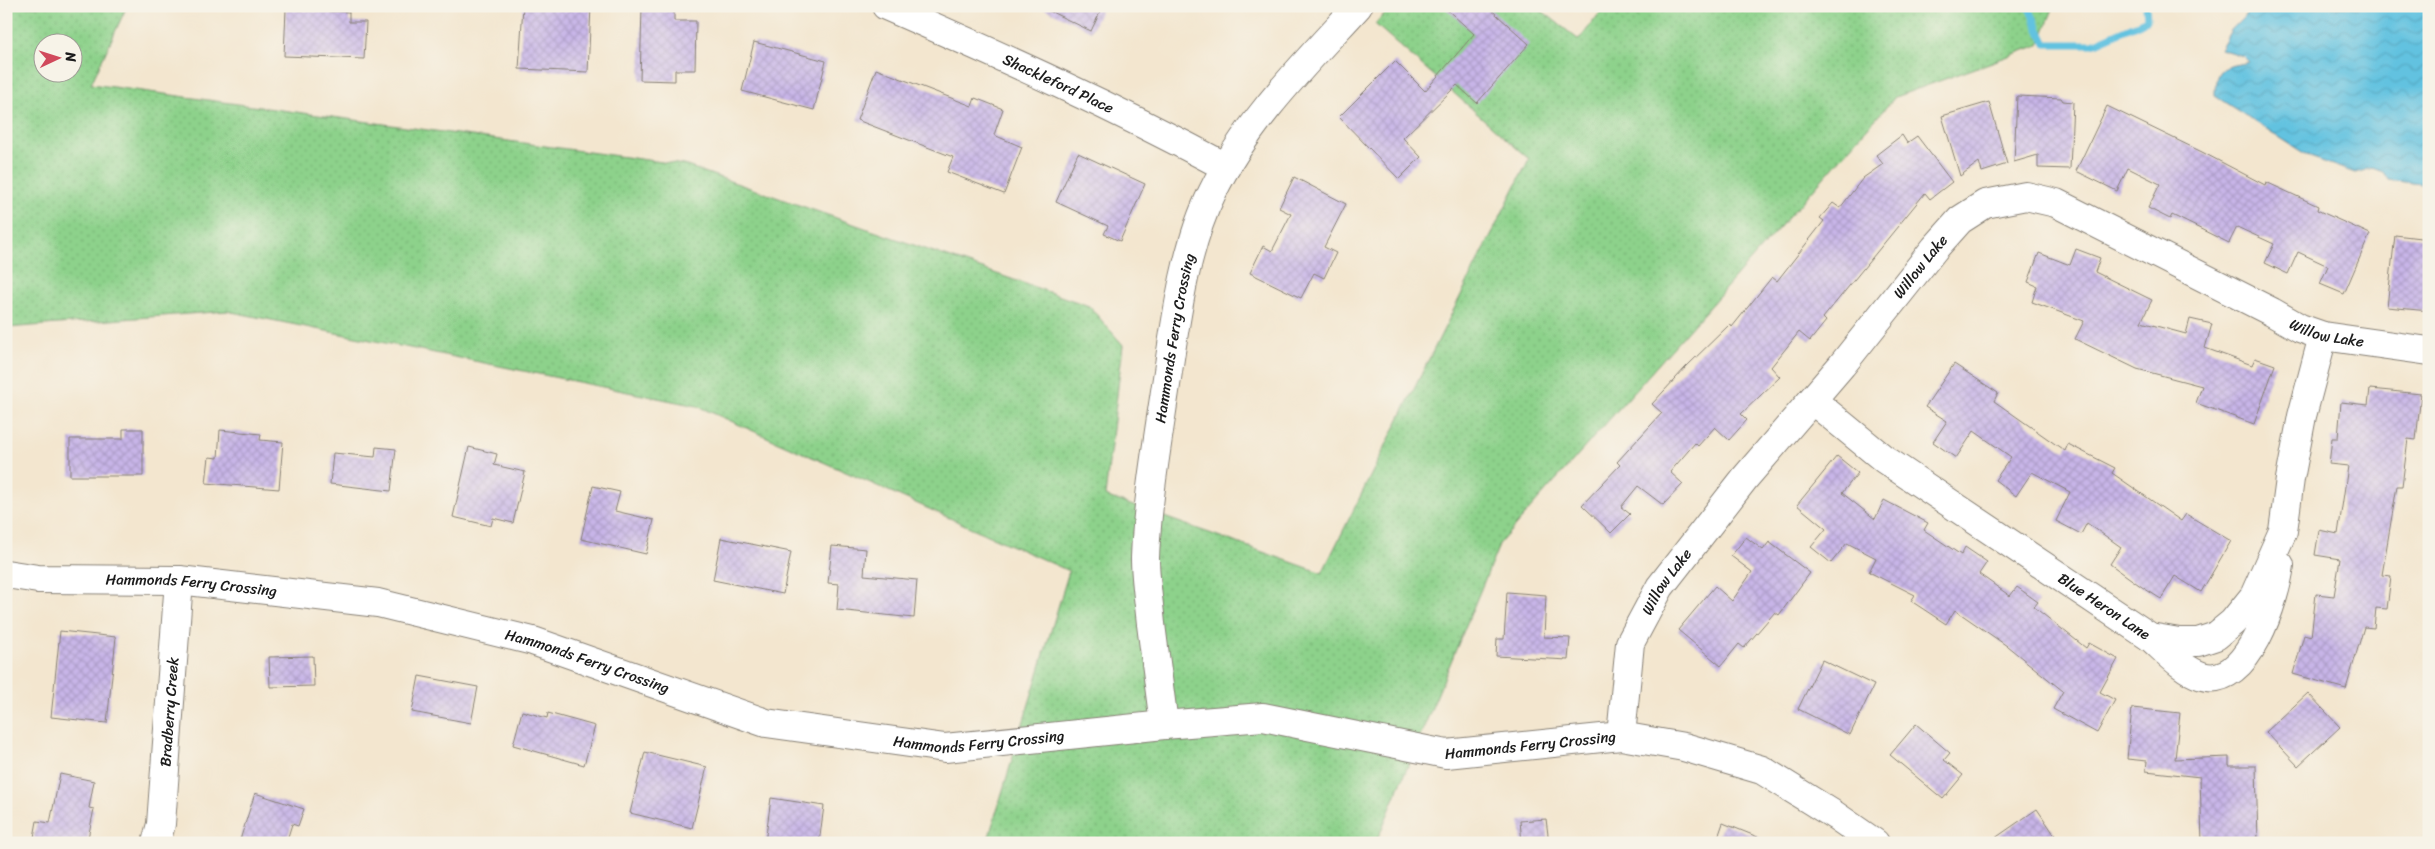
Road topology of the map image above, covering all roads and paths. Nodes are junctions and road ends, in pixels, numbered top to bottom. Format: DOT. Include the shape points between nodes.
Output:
graph roads {
  1 [pos="886,6"];
  2 [pos="1358,6"];
  3 [pos="1226,167"];
  4 [pos="2323,336"];
  5 [pos="2429,351"];
  6 [pos="1812,400"];
  7 [pos="2283,532"];
  8 [pos="6,574"];
  9 [pos="179,580"];
  10 [pos="2150,637"];
  11 [pos="1164,725"];
  12 [pos="1622,736"];
  13 [pos="156,843"];
  14 [pos="1875,843"];
  1 -- 3 [label="street, Shackleford Place" via="1052,78 1138,119"];
  2 -- 3 [label="street, Hammonds Ferry Crossing" via="1260,115"];
  3 -- 11 [label="street, Hammonds Ferry Crossing" via="1202,216 1188,263 1171,349 1151,500 1145,558"];
  4 -- 5 [label="street, Willow Lake"];
  4 -- 6 [label="street, Willow Lake" via="2300,328 2056,203 2026,196 1985,204 1960,220"];
  4 -- 7 [label="street, Blue Heron Lane" via="2302,416"];
  6 -- 10 [label="street, Blue Heron Lane" via="1884,459"];
  6 -- 12 [label="street, Willow Lake" via="1745,478 1660,587 1630,643"];
  7 -- 10 [label="street, Blue Heron Lane" via="2254,596 2233,622 2216,636 2198,642"];
  7 -- 10 [label="street" via="2278,586 2265,623 2233,669 2219,676 2202,677"];
  8 -- 9 [label="street, Hammonds Ferry Crossing" via="38,579"];
  9 -- 11 [label="street, Hammonds Ferry Crossing" via="378,603 533,641 766,723 945,748"];
  9 -- 13 [label="street, Bradberry Creek" via="161,824"];
  11 -- 12 [label="street, Hammonds Ferry Crossing" via="1264,717 1446,754"];
  12 -- 14 [label="street, Hammonds Ferry Crossing" via="1684,747 1762,770"];
}
